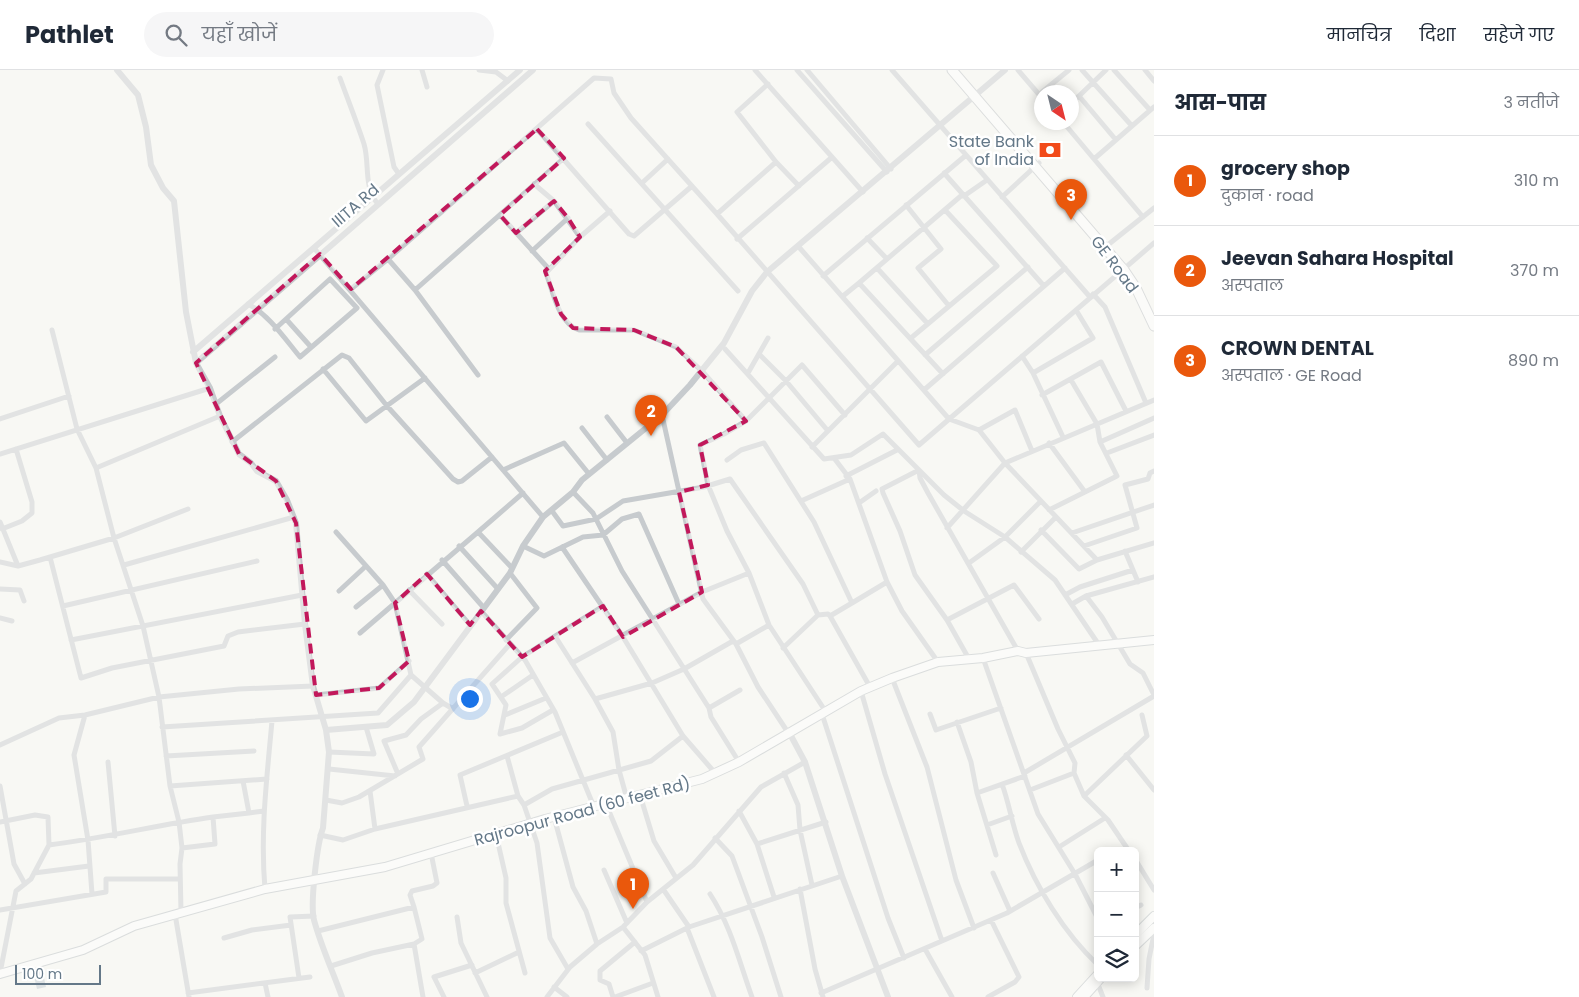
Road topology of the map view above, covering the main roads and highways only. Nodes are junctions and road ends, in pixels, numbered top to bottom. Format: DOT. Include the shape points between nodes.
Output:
graph roads {
  1 [pos="952,70"];
  2 [pos="959,70"];
  3 [pos="977,94"];
  4 [pos="1037,165"];
  5 [pos="1126,268"];
  6 [pos="1154,314"];
  7 [pos="1154,326"];
  8 [pos="1154,640"];
  9 [pos="1153,922"];
  10 [pos="1139,932"];
  11 [pos="1139,941"];
  12 [pos="0,974"];
  13 [pos="1094,981"];
  14 [pos="1094,982"];
  15 [pos="1077,997"];
  16 [pos="1084,997"];
  1 -- 3 [label="main road, GE Road"];
  2 -- 3 [label="main road, GE Road"];
  3 -- 4 [label="main road, GE Road"];
  4 -- 5 [label="main road, GE Road"];
  4 -- 5 [label="main road, GE Road" via="1109,244"];
  5 -- 6 [label="main road, GE Road" via="1141,286"];
  5 -- 7 [label="main road, GE Road"];
  8 -- 12 [label="main road, Rajroopur Road (60 feet Rd)" via="938,662 861,691 716,774 530,823 385,867 264,889 178,913 134,926 83,950"];
  9 -- 10 [label="main road"];
  9 -- 11 [label="main road"];
  13 -- 15 [label="main road"];
  14 -- 16 [label="main road"];
}
